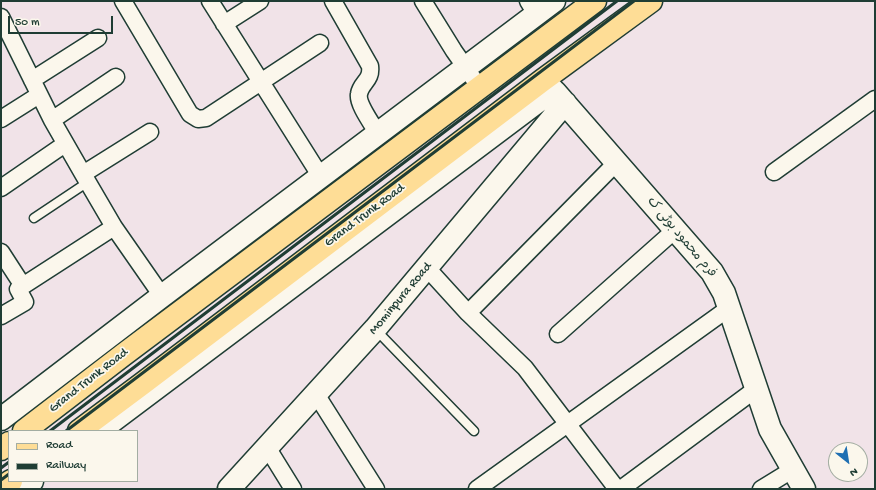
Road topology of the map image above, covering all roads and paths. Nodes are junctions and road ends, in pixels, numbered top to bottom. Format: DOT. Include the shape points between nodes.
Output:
graph roads {
  1 [pos="123,1"];
  2 [pos="210,1"];
  3 [pos="260,1"];
  4 [pos="333,1"];
  5 [pos="423,1"];
  6 [pos="554,1"];
  7 [pos="595,1"];
  8 [pos="651,1"];
  9 [pos="532,8"];
  10 [pos="2,20"];
  11 [pos="224,24"];
  12 [pos="98,38"];
  13 [pos="320,43"];
  14 [pos="465,68"];
  15 [pos="116,77"];
  16 [pos="32,80"];
  17 [pos="262,82"];
  18 [pos="480,88"];
  19 [pos="554,91"];
  20 [pos="40,95"];
  21 [pos="875,99"];
  22 [pos="1,119"];
  23 [pos="52,120"];
  24 [pos="150,132"];
  25 [pos="378,134"];
  26 [pos="65,144"];
  27 [pos="617,162"];
  28 [pos="774,172"];
  29 [pos="321,176"];
  30 [pos="85,178"];
  31 [pos="1,188"];
  32 [pos="34,218"];
  33 [pos="114,227"];
  34 [pos="675,230"];
  35 [pos="1,252"];
  36 [pos="427,268"];
  37 [pos="23,286"];
  38 [pos="162,296"];
  39 [pos="729,308"];
  40 [pos="468,312"];
  41 [pos="1,316"];
  42 [pos="375,330"];
  43 [pos="558,334"];
  44 [pos="123,354"];
  45 [pos="142,384"];
  46 [pos="756,389"];
  47 [pos="316,394"];
  48 [pos="1,419"];
  49 [pos="567,424"];
  50 [pos="25,430"];
  51 [pos="80,430"];
  52 [pos="100,430"];
  53 [pos="474,432"];
  54 [pos="267,447"];
  55 [pos="792,470"];
  56 [pos="10,482"];
  57 [pos="31,482"];
  58 [pos="1,488"];
  59 [pos="21,489"];
  60 [pos="229,489"];
  61 [pos="293,489"];
  62 [pos="376,489"];
  63 [pos="477,489"];
  64 [pos="617,489"];
  65 [pos="621,489"];
  66 [pos="761,489"];
  67 [pos="804,489"];
  1 -- 17 [label="street" via="190,114 198,119 206,118"];
  2 -- 11 [label="street"];
  3 -- 11 [label="street"];
  4 -- 25 [label="street" via="370,66 370,76 358,96"];
  5 -- 14 [label="street"];
  6 -- 9 [label="street"];
  7 -- 18 [label="main road, Grand Trunk Road"];
  8 -- 19 [label="main road, Grand Trunk Road"];
  9 -- 14 [label="street"];
  10 -- 16 [label="street"];
  11 -- 17 [label="street"];
  12 -- 16 [label="street"];
  13 -- 17 [label="street"];
  14 -- 18 [label="street"];
  14 -- 25 [label="street"];
  15 -- 23 [label="street"];
  16 -- 20 [label="street"];
  17 -- 29 [label="street"];
  18 -- 44 [label="main road, Grand Trunk Road"];
  19 -- 27 [label="street, فرم محمود بوٹی ک"];
  19 -- 36 [label="street, Mominpura Road"];
  19 -- 45 [label="main road, Grand Trunk Road"];
  19 -- 52 [label="street"];
  20 -- 22 [label="street"];
  20 -- 23 [label="street"];
  21 -- 28 [label="street"];
  23 -- 26 [label="street"];
  24 -- 30 [label="street"];
  25 -- 29 [label="street"];
  26 -- 30 [label="street"];
  26 -- 31 [label="street"];
  27 -- 34 [label="street, فرم محمود بوٹی ک"];
  27 -- 40 [label="street"];
  29 -- 38 [label="street"];
  30 -- 32 [label="lane"];
  30 -- 33 [label="street"];
  33 -- 37 [label="street"];
  33 -- 38 [label="street"];
  34 -- 39 [label="street, فرم محمود بوٹی ک" via="712,272"];
  34 -- 43 [label="street"];
  35 -- 37 [label="street"];
  36 -- 40 [label="street"];
  36 -- 42 [label="street, Mominpura Road"];
  37 -- 41 [label="street" via="18,289 25,302"];
  38 -- 48 [label="street"];
  39 -- 46 [label="street, فرم محمود بوٹی ک"];
  39 -- 49 [label="street"];
  40 -- 49 [label="street" via="525,368"];
  42 -- 47 [label="street, Mominpura Road"];
  42 -- 53 [label="lane"];
  44 -- 45 [label="main road"];
  44 -- 50 [label="main road, Grand Trunk Road"];
  45 -- 51 [label="main road, Grand Trunk Road"];
  46 -- 55 [label="street, فرم محمود بوٹی ک" via="770,429"];
  46 -- 65 [label="street"];
  47 -- 54 [label="street, Mominpura Road"];
  47 -- 62 [label="street"];
  49 -- 63 [label="street"];
  49 -- 64 [label="street"];
  54 -- 60 [label="street, Mominpura Road"];
  54 -- 61 [label="street"];
  55 -- 66 [label="street"];
  55 -- 67 [label="street, فرم محمود بوٹی ک"];
  56 -- 58 [label="main road"];
  57 -- 59 [label="street"];
}
